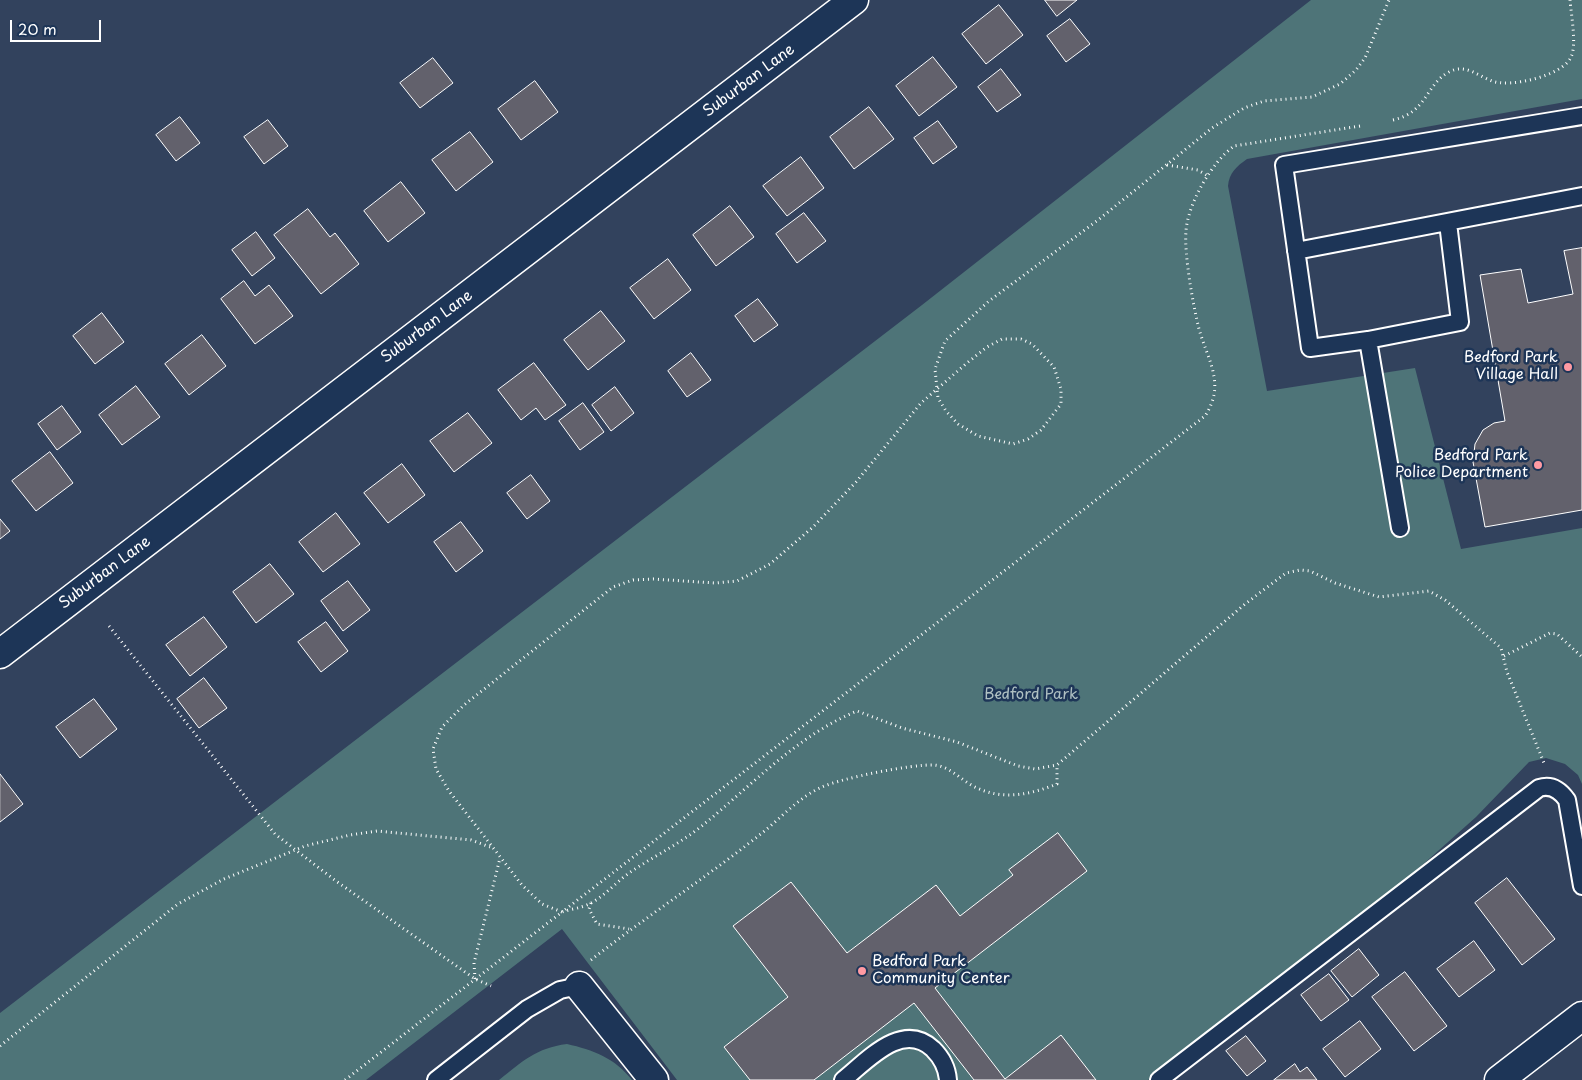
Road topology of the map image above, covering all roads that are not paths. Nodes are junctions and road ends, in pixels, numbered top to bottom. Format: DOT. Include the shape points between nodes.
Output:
graph roads {
  1 [pos="845,3"];
  2 [pos="1582,116"];
  3 [pos="1582,196"];
  4 [pos="1448,223"];
  5 [pos="1296,251"];
  6 [pos="1368,340"];
  7 [pos="1400,528"];
  8 [pos="0,654"];
  9 [pos="1582,886"];
  10 [pos="579,986"];
  11 [pos="1582,1016"];
  12 [pos="436,1080"];
  13 [pos="654,1080"];
  14 [pos="843,1080"];
  15 [pos="948,1080"];
  16 [pos="1159,1080"];
  17 [pos="1499,1080"];
  1 -- 8 [label="street, Suburban Lane"];
  2 -- 5 [label="lane" via="1284,165"];
  3 -- 4 [label="lane"];
  4 -- 5 [label="lane"];
  4 -- 6 [label="lane" via="1460,322"];
  5 -- 6 [label="lane" via="1310,348"];
  6 -- 7 [label="lane"];
  9 -- 16 [label="lane" via="1567,800 1552,787 1539,788"];
  10 -- 12 [label="lane" via="560,990 527,1009"];
  10 -- 13 [label="street"];
  11 -- 17 [label="street"];
  14 -- 15 [label="lane" via="891,1042 907,1038 919,1040 942,1059"];
}
